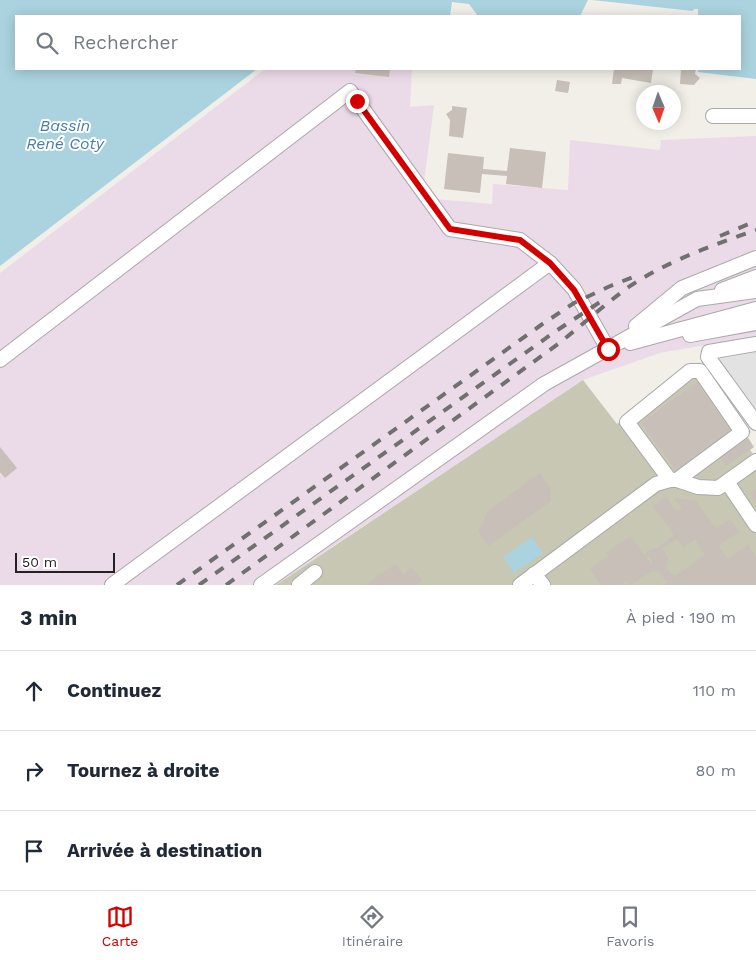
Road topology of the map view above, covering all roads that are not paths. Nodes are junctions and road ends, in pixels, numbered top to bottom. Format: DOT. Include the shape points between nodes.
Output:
graph roads {
  1 [pos="713,116"];
  2 [pos="756,116"];
  3 [pos="756,258"];
  4 [pos="550,263"];
  5 [pos="756,277"];
  6 [pos="756,291"];
  7 [pos="697,299"];
  8 [pos="756,308"];
  9 [pos="756,323"];
  10 [pos="756,344"];
  11 [pos="608,349"];
  12 [pos="0,360"];
  13 [pos="756,423"];
  14 [pos="756,461"];
  15 [pos="674,480"];
  16 [pos="727,482"];
  17 [pos="756,524"];
  18 [pos="315,572"];
  19 [pos="538,580"];
  20 [pos="112,585"];
  21 [pos="261,585"];
  22 [pos="299,585"];
  23 [pos="520,585"];
  1 -- 2 [label="street"];
  3 -- 11 [label="street" via="682,288"];
  4 -- 11 [label="street" via="574,290"];
  4 -- 12 [label="street" via="520,240 450,229 350,91"];
  4 -- 20 [label="street"];
  5 -- 7 [label="street"];
  6 -- 7 [label="street"];
  7 -- 11 [label="street"];
  8 -- 11 [label="street"];
  9 -- 11 [label="street"];
  10 -- 13 [label="street" via="709,352 708,357"];
  11 -- 21 [label="street" via="544,384"];
  14 -- 16 [label="street"];
  15 -- 15 [label="street" via="742,432 700,371 690,371 627,422"];
  15 -- 16 [label="street" via="698,487 718,488"];
  15 -- 19 [label="street" via="656,484"];
  16 -- 17 [label="street"];
  18 -- 22 [label="street"];
  19 -- 23 [label="street"];
}
